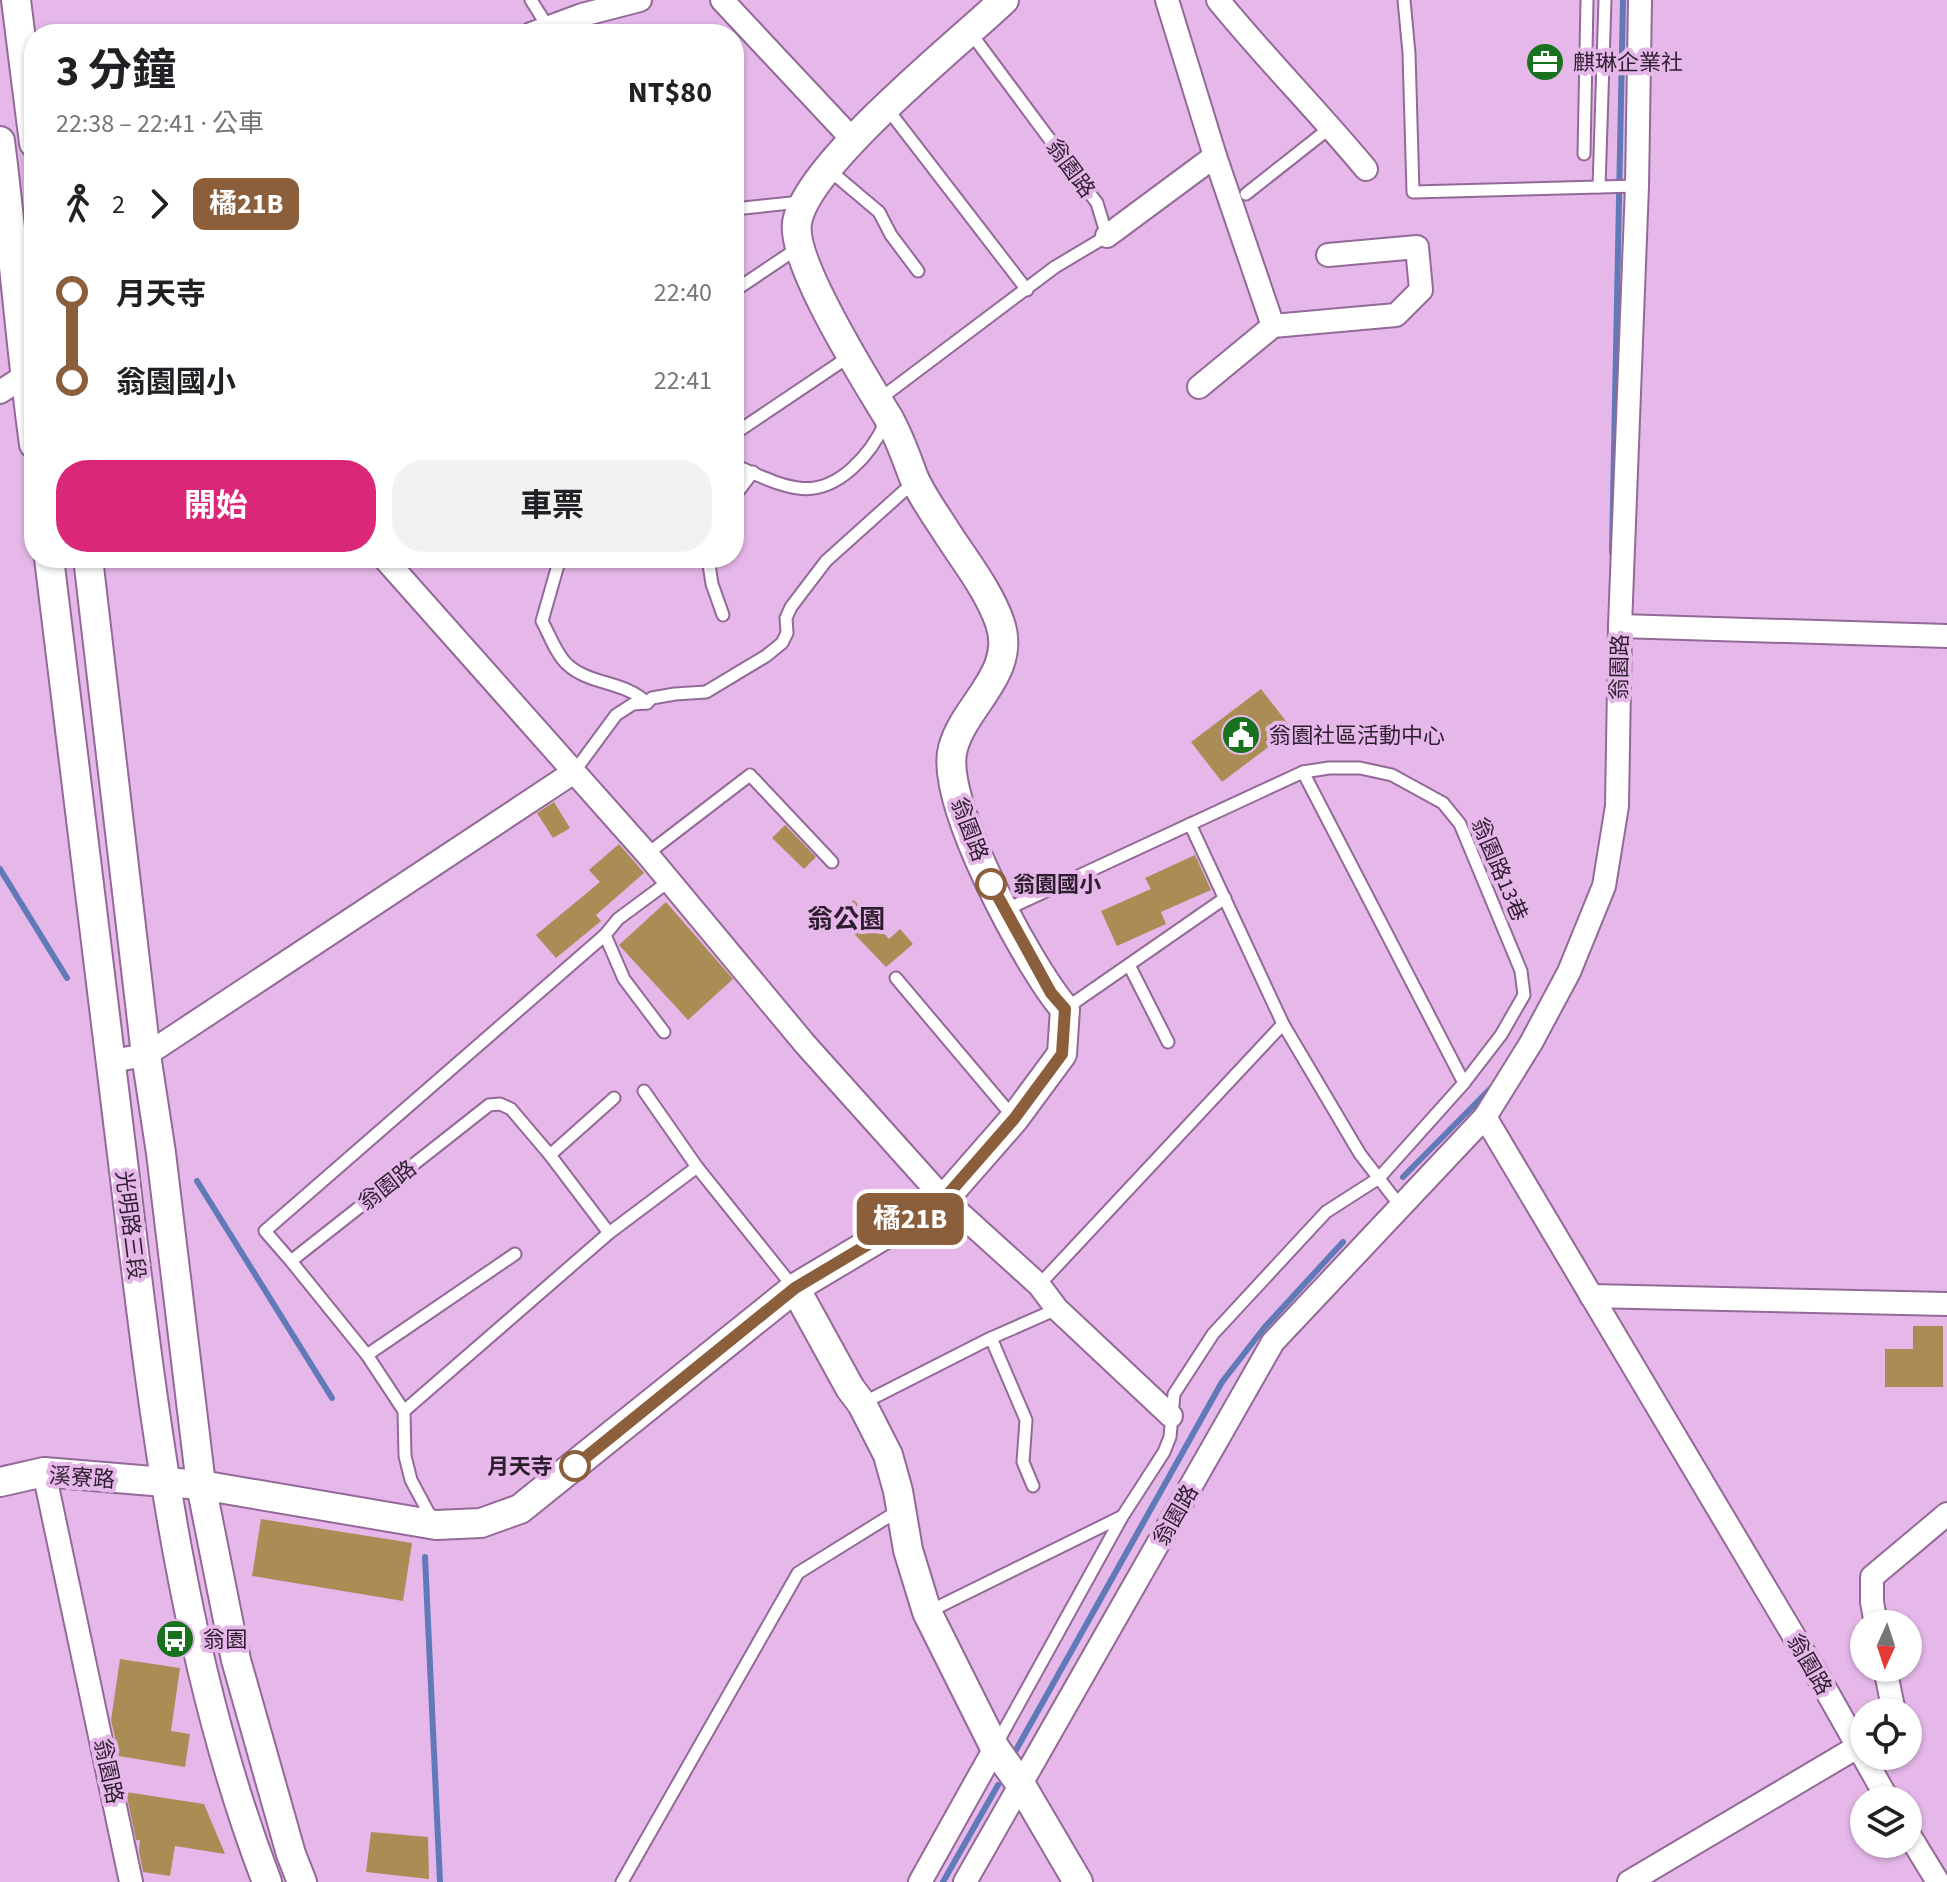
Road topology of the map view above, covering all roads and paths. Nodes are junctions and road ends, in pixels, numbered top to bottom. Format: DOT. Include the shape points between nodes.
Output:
graph roads {
  1 [pos="16,0"];
  2 [pos="531,0"];
  3 [pos="640,0"];
  4 [pos="722,0"];
  5 [pos="1004,0"];
  6 [pos="1167,0"];
  7 [pos="1218,0"];
  8 [pos="1404,0"];
  9 [pos="1587,0"];
  10 [pos="1605,0"];
  11 [pos="1640,0"];
  12 [pos="550,24"];
  13 [pos="569,24"];
  14 [pos="970,32"];
  15 [pos="24,61"];
  16 [pos="886,107"];
  17 [pos="1331,127"];
  18 [pos="0,141"];
  19 [pos="854,141"];
  20 [pos="1584,154"];
  21 [pos="1215,156"];
  22 [pos="828,169"];
  23 [pos="1366,169"];
  24 [pos="1637,186"];
  25 [pos="1599,187"];
  26 [pos="1246,194"];
  27 [pos="802,202"];
  28 [pos="744,208"];
  29 [pos="1107,236"];
  30 [pos="798,248"];
  31 [pos="1328,255"];
  32 [pos="918,271"];
  33 [pos="744,284"];
  34 [pos="1027,290"];
  35 [pos="1273,326"];
  36 [pos="24,333"];
  37 [pos="850,356"];
  38 [pos="24,376"];
  39 [pos="1199,387"];
  40 [pos="0,392"];
  41 [pos="882,409"];
  42 [pos="744,427"];
  43 [pos="744,469"];
  44 [pos="753,472"];
  45 [pos="915,481"];
  46 [pos="744,484"];
  47 [pos="50,568"];
  48 [pos="89,568"];
  49 [pos="393,568"];
  50 [pos="557,568"];
  51 [pos="710,568"];
  52 [pos="723,615"];
  53 [pos="1620,626"];
  54 [pos="1947,636"];
  55 [pos="647,703"];
  56 [pos="574,772"];
  57 [pos="1303,772"];
  58 [pos="1190,824"];
  59 [pos="647,854"];
  60 [pos="832,862"];
  61 [pos="668,882"];
  62 [pos="1225,898"];
  63 [pos="1005,911"];
  64 [pos="605,935"];
  65 [pos="1129,965"];
  66 [pos="896,978"];
  67 [pos="1065,1009"];
  68 [pos="1283,1024"];
  69 [pos="664,1032"];
  70 [pos="1168,1042"];
  71 [pos="146,1055"];
  72 [pos="111,1061"];
  73 [pos="1464,1083"];
  74 [pos="644,1091"];
  75 [pos="614,1098"];
  76 [pos="1485,1117"];
  77 [pos="1014,1119"];
  78 [pos="550,1155"];
  79 [pos="697,1167"];
  80 [pos="1379,1178"];
  81 [pos="944,1199"];
  82 [pos="1401,1207"];
  83 [pos="609,1233"];
  84 [pos="515,1254"];
  85 [pos="291,1261"];
  86 [pos="1039,1285"];
  87 [pos="795,1288"];
  88 [pos="1591,1296"];
  89 [pos="1947,1304"];
  90 [pos="1057,1309"];
  91 [pos="991,1338"];
  92 [pos="367,1355"];
  93 [pos="862,1404"];
  94 [pos="404,1411"];
  95 [pos="1171,1416"];
  96 [pos="44,1472"];
  97 [pos="0,1482"];
  98 [pos="164,1484"];
  99 [pos="201,1485"];
  100 [pos="1033,1486"];
  101 [pos="901,1509"];
  102 [pos="1947,1514"];
  103 [pos="1122,1517"];
  104 [pos="436,1525"];
  105 [pos="1873,1610"];
  106 [pos="927,1612"];
  107 [pos="1850,1730"];
  108 [pos="995,1748"];
  109 [pos="1850,1752"];
  110 [pos="1021,1785"];
  111 [pos="1922,1856"];
  112 [pos="131,1882"];
  113 [pos="267,1882"];
  114 [pos="302,1882"];
  115 [pos="622,1882"];
  116 [pos="920,1882"];
  117 [pos="965,1882"];
  118 [pos="1078,1882"];
  119 [pos="1629,1882"];
  120 [pos="1938,1882"];
  1 -- 15 [label="street"];
  2 -- 12 [label="lane"];
  3 -- 13 [label="street"];
  4 -- 19 [label="street"];
  5 -- 14 [label="street"];
  6 -- 21 [label="street"];
  7 -- 17 [label="street"];
  8 -- 25 [label="lane" via="1413,192"];
  9 -- 20 [label="lane"];
  10 -- 25 [label="lane"];
  11 -- 24 [label="street, 翁園路"];
  14 -- 16 [label="street"];
  14 -- 29 [label="lane, 翁園路" via="1097,203"];
  16 -- 19 [label="street"];
  16 -- 34 [label="lane"];
  17 -- 23 [label="street"];
  17 -- 26 [label="lane"];
  18 -- 36 [label="street"];
  19 -- 22 [label="street"];
  21 -- 29 [label="street"];
  21 -- 35 [label="street"];
  22 -- 27 [label="street"];
  22 -- 32 [label="lane" via="879,212"];
  24 -- 25 [label="lane"];
  24 -- 53 [label="street, 翁園路"];
  27 -- 28 [label="lane"];
  27 -- 30 [label="street, 翁園路"];
  29 -- 34 [label="lane"];
  30 -- 33 [label="lane"];
  30 -- 37 [label="street, 翁園路"];
  31 -- 35 [label="street" via="1417,247 1421,290 1396,315"];
  34 -- 41 [label="lane"];
  35 -- 39 [label="street"];
  37 -- 41 [label="street, 翁園路"];
  37 -- 42 [label="lane"];
  38 -- 40 [label="street"];
  41 -- 44 [label="lane" via="877,442 857,465 830,482 800,489"];
  41 -- 45 [label="street, 翁園路"];
  43 -- 44 [label="lane"];
  44 -- 46 [label="lane"];
  45 -- 55 [label="lane" via="826,561 791,607 782,643 706,692"];
  45 -- 63 [label="street, 翁園路" via="987,595 1005,645 1000,668 953,747 950,767 955,796"];
  47 -- 72 [label="street, 光明路三段"];
  48 -- 71 [label="street, 光明路三段"];
  49 -- 56 [label="street"];
  50 -- 55 [label="lane" via="542,621 566,664 623,687"];
  51 -- 52 [label="lane"];
  53 -- 54 [label="street"];
  53 -- 76 [label="street, 翁園路" via="1617,806 1604,886 1569,972"];
  55 -- 56 [label="lane" via="633,704 616,715"];
  56 -- 59 [label="street"];
  56 -- 71 [label="street"];
  57 -- 58 [label="lane, 翁園路13巷"];
  57 -- 73 [label="lane"];
  57 -- 73 [label="lane, 翁園路13巷" via="1360,768 1392,775 1443,803 1460,824 1521,971 1524,995"];
  58 -- 62 [label="lane"];
  58 -- 63 [label="lane, 翁園路13巷"];
  59 -- 60 [label="lane" via="750,775"];
  59 -- 61 [label="street"];
  61 -- 64 [label="lane"];
  61 -- 81 [label="street"];
  62 -- 65 [label="lane"];
  62 -- 68 [label="lane"];
  63 -- 67 [label="street, 翁園路"];
  64 -- 69 [label="lane" via="624,979"];
  64 -- 85 [label="lane" via="265,1231"];
  65 -- 67 [label="lane"];
  65 -- 70 [label="lane"];
  66 -- 77 [label="lane"];
  67 -- 77 [label="street" via="1062,1054"];
  68 -- 80 [label="lane"];
  68 -- 86 [label="lane"];
  71 -- 72 [label="street"];
  71 -- 99 [label="street, 光明路三段"];
  72 -- 98 [label="street, 光明路三段"];
  73 -- 80 [label="lane, 翁園路13巷"];
  74 -- 79 [label="lane"];
  75 -- 78 [label="lane"];
  76 -- 82 [label="street, 翁園路"];
  76 -- 88 [label="street, 翁園路"];
  77 -- 81 [label="street"];
  78 -- 83 [label="lane, 翁園路"];
  78 -- 85 [label="lane, 翁園路" via="511,1109 489,1105"];
  79 -- 83 [label="lane"];
  79 -- 87 [label="lane"];
  80 -- 82 [label="lane"];
  80 -- 95 [label="lane, 翁園路13巷" via="1326,1212 1213,1334 1174,1394"];
  81 -- 86 [label="street"];
  81 -- 87 [label="street"];
  82 -- 110 [label="street, 翁園路" via="1273,1342"];
  83 -- 94 [label="lane"];
  84 -- 92 [label="lane"];
  85 -- 92 [label="lane"];
  86 -- 90 [label="street"];
  87 -- 93 [label="street"];
  87 -- 104 [label="street" via="520,1509 481,1523"];
  88 -- 89 [label="street"];
  88 -- 107 [label="street, 翁園路"];
  90 -- 91 [label="lane"];
  90 -- 95 [label="street"];
  91 -- 93 [label="lane"];
  91 -- 100 [label="lane" via="1026,1420 1023,1462"];
  92 -- 94 [label="lane"];
  93 -- 101 [label="street" via="888,1455"];
  94 -- 104 [label="lane" via="411,1480"];
  95 -- 103 [label="lane, 翁園路13巷" via="1164,1452"];
  96 -- 97 [label="street, 溪寮路"];
  96 -- 98 [label="street, 溪寮路"];
  96 -- 112 [label="street, 翁園路"];
  98 -- 99 [label="street, 溪寮路"];
  98 -- 113 [label="street, 光明路三段" via="204,1673"];
  99 -- 104 [label="street"];
  99 -- 114 [label="street, 光明路三段" via="236,1660"];
  101 -- 106 [label="street"];
  101 -- 115 [label="lane" via="798,1573"];
  102 -- 105 [label="street" via="1872,1577"];
  103 -- 106 [label="lane, 翁園路"];
  103 -- 108 [label="lane, 翁園路13巷"];
  106 -- 108 [label="street"];
  108 -- 110 [label="street"];
  108 -- 116 [label="street"];
  109 -- 119 [label="street"];
  110 -- 117 [label="street, 翁園路"];
  110 -- 118 [label="street"];
  111 -- 120 [label="street"];
}
